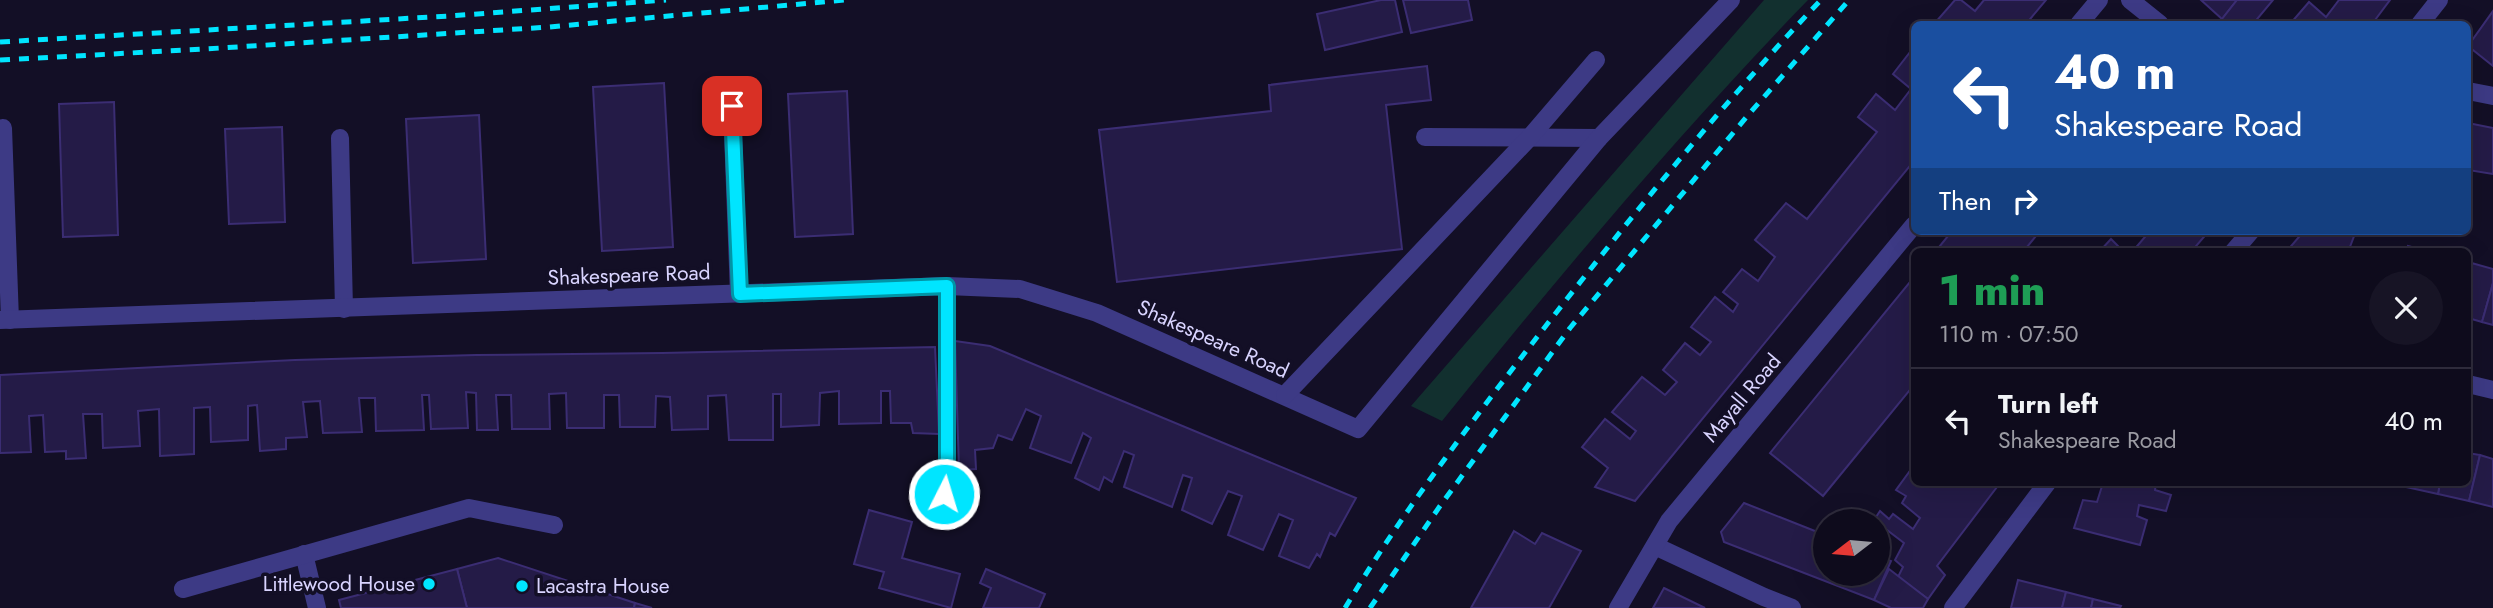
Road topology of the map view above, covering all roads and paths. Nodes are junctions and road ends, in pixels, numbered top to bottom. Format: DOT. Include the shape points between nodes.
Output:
graph roads {
  1 [pos="1731,0"];
  2 [pos="2099,0"];
  3 [pos="2130,0"];
  4 [pos="2439,0"];
  5 [pos="2082,21"];
  6 [pos="2157,21"];
  7 [pos="2422,21"];
  8 [pos="1596,60"];
  9 [pos="2471,92"];
  10 [pos="2493,96"];
  11 [pos="732,106"];
  12 [pos="3,128"];
  13 [pos="1425,137"];
  14 [pos="1530,137"];
  15 [pos="340,138"];
  16 [pos="1600,138"];
  17 [pos="1911,229"];
  18 [pos="947,286"];
  19 [pos="740,294"];
  20 [pos="344,309"];
  21 [pos="5,320"];
  22 [pos="2471,385"];
  23 [pos="2493,390"];
  24 [pos="1285,395"];
  25 [pos="2045,486"];
  26 [pos="941,514"];
  27 [pos="554,525"];
  28 [pos="1655,546"];
  29 [pos="304,554"];
  30 [pos="183,589"];
  31 [pos="317,608"];
  32 [pos="1618,608"];
  33 [pos="1792,608"];
  34 [pos="1953,608"];
  1 -- 16 [label="street"];
  2 -- 5 [label="street"];
  3 -- 6 [label="street"];
  4 -- 7 [label="street"];
  8 -- 14 [label="street"];
  9 -- 10 [label="street"];
  11 -- 19 [label="street"];
  12 -- 21 [label="street"];
  13 -- 14 [label="street"];
  14 -- 16 [label="street"];
  14 -- 24 [label="street"];
  15 -- 20 [label="street"];
  16 -- 24 [label="street, Shakespeare Road" via="1358,429"];
  17 -- 28 [label="street, Mayall Road" via="1682,504"];
  18 -- 19 [label="street, Shakespeare Road"];
  18 -- 24 [label="street, Shakespeare Road" via="1020,289 1084,309"];
  18 -- 26 [label="street" via="947,474"];
  19 -- 20 [label="street, Shakespeare Road"];
  20 -- 21 [label="street, Shakespeare Road"];
  22 -- 23 [label="street"];
  25 -- 34 [label="street"];
  27 -- 29 [label="street" via="469,508"];
  28 -- 32 [label="street, Mayall Road"];
  28 -- 33 [label="street"];
  29 -- 30 [label="street"];
  29 -- 31 [label="street"];
}
